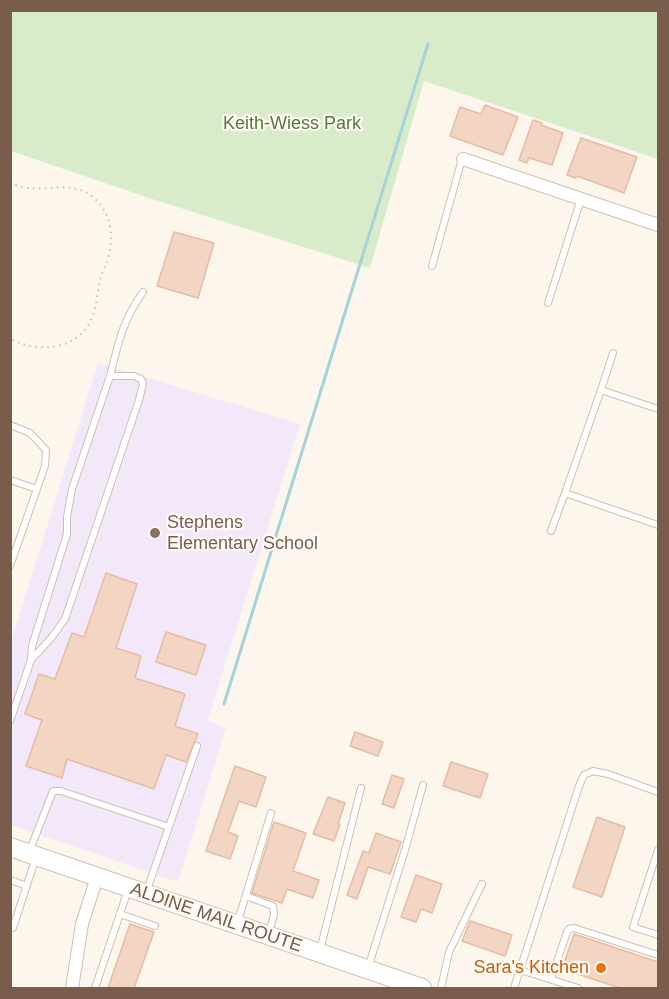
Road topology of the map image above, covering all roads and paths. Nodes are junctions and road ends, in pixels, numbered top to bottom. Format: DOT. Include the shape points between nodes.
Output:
graph roads {
  1 [pos="440,10"];
  2 [pos="450,10"];
  3 [pos="463,159"];
  4 [pos="10,182"];
  5 [pos="581,199"];
  6 [pos="658,225"];
  7 [pos="432,266"];
  8 [pos="143,292"];
  9 [pos="548,303"];
  10 [pos="10,339"];
  11 [pos="613,353"];
  12 [pos="110,376"];
  13 [pos="601,390"];
  14 [pos="658,409"];
  15 [pos="10,425"];
  16 [pos="11,482"];
  17 [pos="37,489"];
  18 [pos="565,493"];
  19 [pos="658,525"];
  20 [pos="551,531"];
  21 [pos="10,566"];
  22 [pos="31,660"];
  23 [pos="10,721"];
  24 [pos="197,746"];
  25 [pos="423,784"];
  26 [pos="362,788"];
  27 [pos="658,792"];
  28 [pos="272,813"];
  29 [pos="169,827"];
  30 [pos="10,847"];
  31 [pos="658,850"];
  32 [pos="32,855"];
  33 [pos="97,877"];
  34 [pos="10,880"];
  35 [pos="482,884"];
  36 [pos="27,886"];
  37 [pos="137,891"];
  38 [pos="246,896"];
  39 [pos="120,914"];
  40 [pos="237,925"];
  41 [pos="155,926"];
  42 [pos="13,928"];
  43 [pos="658,935"];
  44 [pos="268,936"];
  45 [pos="319,953"];
  46 [pos="658,955"];
  47 [pos="520,969"];
  48 [pos="367,970"];
  49 [pos="551,980"];
  50 [pos="72,988"];
  51 [pos="95,988"];
  52 [pos="423,988"];
  53 [pos="441,988"];
  54 [pos="514,988"];
  55 [pos="579,988"];
  1 -- 2 [label="path"];
  3 -- 5 [label="street"];
  3 -- 7 [label="lane"];
  4 -- 10 [label="path" via="25,189 61,186 86,193 105,213 111,239 94,312 81,334 61,346 44,348"];
  5 -- 6 [label="street"];
  5 -- 9 [label="lane"];
  8 -- 12 [label="lane" via="117,341"];
  11 -- 13 [label="lane"];
  12 -- 22 [label="lane" via="72,489 65,541"];
  12 -- 22 [label="lane" via="141,379 140,400 68,612"];
  13 -- 14 [label="lane"];
  13 -- 18 [label="lane"];
  15 -- 17 [label="lane" via="30,434 46,450"];
  16 -- 17 [label="lane"];
  17 -- 21 [label="lane"];
  18 -- 19 [label="lane"];
  18 -- 20 [label="lane"];
  22 -- 23 [label="lane"];
  24 -- 29 [label="lane"];
  25 -- 48 [label="lane"];
  26 -- 45 [label="lane"];
  27 -- 47 [label="lane" via="608,774 593,771 584,775"];
  28 -- 38 [label="lane"];
  29 -- 32 [label="lane" via="53,791"];
  29 -- 37 [label="lane"];
  30 -- 32 [label="main road, ALDINE MAIL ROUTE"];
  31 -- 43 [label="lane" via="633,927"];
  32 -- 33 [label="main road, ALDINE MAIL ROUTE"];
  32 -- 36 [label="lane"];
  33 -- 37 [label="main road, ALDINE MAIL ROUTE"];
  33 -- 50 [label="street" via="82,924"];
  34 -- 36 [label="lane"];
  35 -- 53 [label="lane" via="449,952"];
  36 -- 42 [label="lane"];
  37 -- 39 [label="lane"];
  37 -- 40 [label="main road, ALDINE MAIL ROUTE"];
  38 -- 40 [label="lane"];
  38 -- 44 [label="lane" via="273,906"];
  39 -- 41 [label="lane"];
  39 -- 51 [label="lane"];
  40 -- 44 [label="main road, ALDINE MAIL ROUTE"];
  44 -- 45 [label="main road, ALDINE MAIL ROUTE"];
  45 -- 48 [label="main road, ALDINE MAIL ROUTE"];
  46 -- 49 [label="lane" via="580,929 569,929"];
  47 -- 49 [label="lane"];
  47 -- 54 [label="lane"];
  48 -- 52 [label="main road, ALDINE MAIL ROUTE"];
  49 -- 55 [label="lane"];
}
